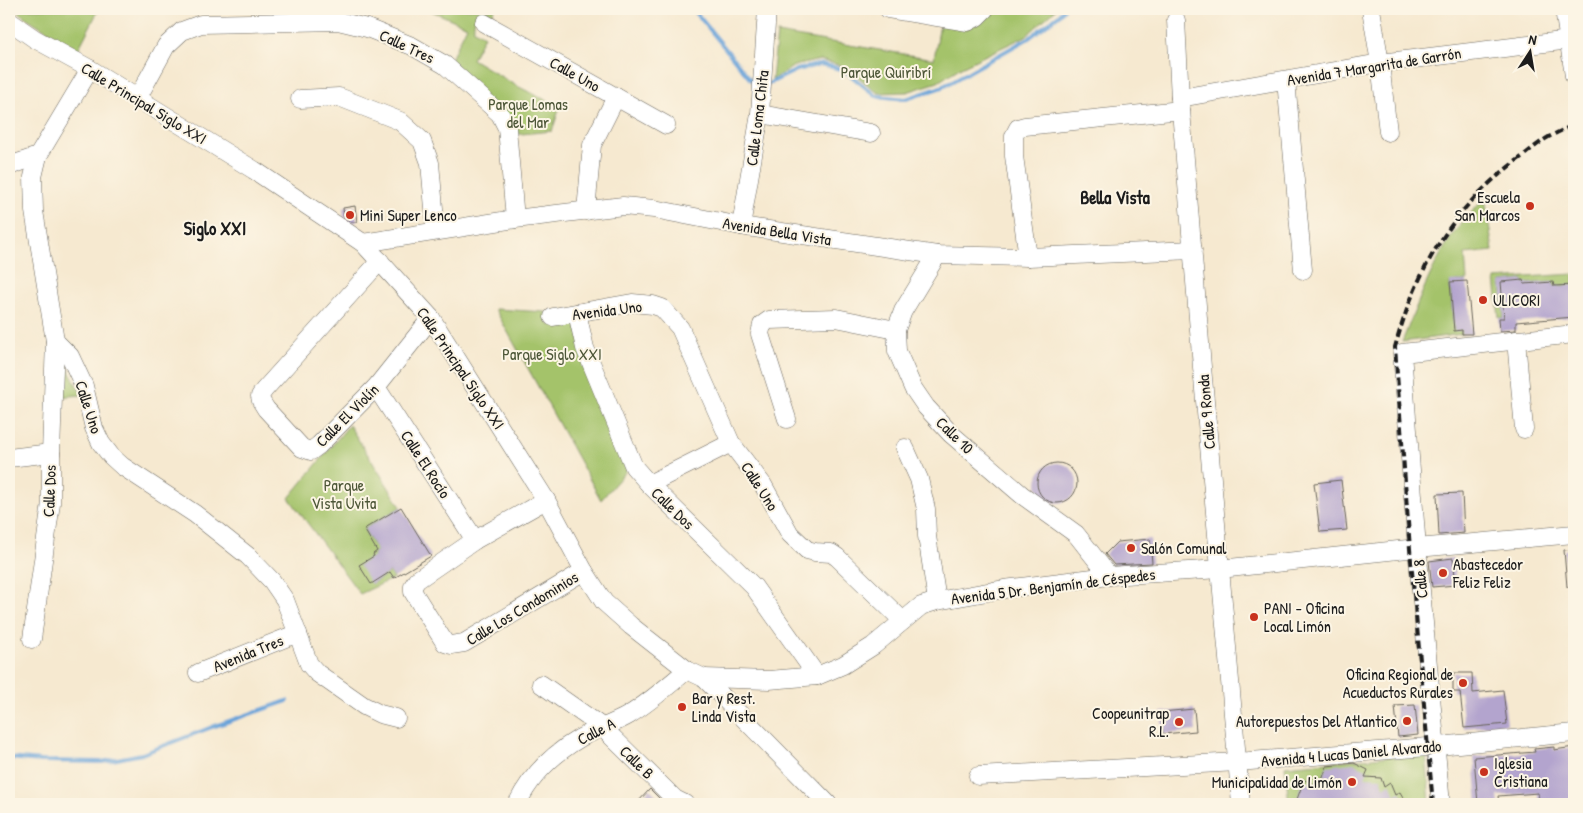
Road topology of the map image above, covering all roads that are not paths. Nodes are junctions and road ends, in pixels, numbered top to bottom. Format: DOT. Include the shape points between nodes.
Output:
graph roads {
  1 [pos="767,9"];
  2 [pos="888,9"];
  3 [pos="1371,9"];
  4 [pos="1564,9"];
  5 [pos="981,13"];
  6 [pos="1176,20"];
  7 [pos="9,21"];
  8 [pos="484,23"];
  9 [pos="1570,40"];
  10 [pos="1380,63"];
  11 [pos="90,69"];
  12 [pos="1574,76"];
  13 [pos="1286,80"];
  14 [pos="616,97"];
  15 [pos="138,99"];
  16 [pos="300,99"];
  17 [pos="1180,104"];
  18 [pos="760,114"];
  19 [pos="666,125"];
  20 [pos="871,132"];
  21 [pos="1388,132"];
  22 [pos="38,156"];
  23 [pos="9,166"];
  24 [pos="586,211"];
  25 [pos="515,219"];
  26 [pos="741,226"];
  27 [pos="436,231"];
  28 [pos="363,244"];
  29 [pos="1193,250"];
  30 [pos="936,255"];
  31 [pos="1028,257"];
  32 [pos="380,261"];
  33 [pos="1303,270"];
  34 [pos="662,308"];
  35 [pos="578,313"];
  36 [pos="553,317"];
  37 [pos="431,318"];
  38 [pos="896,330"];
  39 [pos="1574,334"];
  40 [pos="1516,340"];
  41 [pos="55,341"];
  42 [pos="376,387"];
  43 [pos="787,419"];
  44 [pos="1524,429"];
  45 [pos="731,444"];
  46 [pos="904,448"];
  47 [pos="51,453"];
  48 [pos="9,458"];
  49 [pos="649,484"];
  50 [pos="546,500"];
  51 [pos="1574,534"];
  52 [pos="475,540"];
  53 [pos="1417,548"];
  54 [pos="1220,569"];
  55 [pos="584,571"];
  56 [pos="1109,576"];
  57 [pos="936,601"];
  58 [pos="903,621"];
  59 [pos="298,633"];
  60 [pos="32,639"];
  61 [pos="687,670"];
  62 [pos="198,674"];
  63 [pos="816,676"];
  64 [pos="704,678"];
  65 [pos="541,684"];
  66 [pos="396,718"];
  67 [pos="602,727"];
  68 [pos="1574,733"];
  69 [pos="1435,747"];
  70 [pos="1238,762"];
  71 [pos="978,776"];
  72 [pos="517,804"];
  73 [pos="685,804"];
  74 [pos="828,804"];
  75 [pos="1241,804"];
  76 [pos="1441,804"];
  1 -- 18 [label="street, Calle Loma Chita"];
  2 -- 5 [label="street" via="968,22"];
  3 -- 10 [label="street"];
  4 -- 9 [label="street"];
  6 -- 17 [label="street, Calle 9 Ronda"];
  7 -- 11 [label="street, Calle Principal Siglo XXI"];
  8 -- 14 [label="street, Calle Uno"];
  9 -- 10 [label="street, Avenida 7 Margarita de Garrón"];
  9 -- 12 [label="street"];
  10 -- 13 [label="street, Avenida 7 Margarita de Garrón"];
  10 -- 21 [label="street"];
  11 -- 15 [label="street, Calle Principal Siglo XXI"];
  11 -- 22 [label="street"];
  13 -- 17 [label="street, Avenida 7 Margarita de Garrón"];
  13 -- 33 [label="street"];
  14 -- 19 [label="street, Calle Uno"];
  14 -- 24 [label="street" via="592,145"];
  15 -- 25 [label="street, Calle Tres" via="166,46 182,32 201,24 338,21 367,28 412,46 446,65 500,114 507,128"];
  15 -- 28 [label="street, Calle Principal Siglo XXI" via="254,170"];
  16 -- 27 [label="street" via="339,97 400,121 422,141 430,163"];
  17 -- 29 [label="street, Calle 9 Ronda"];
  17 -- 31 [label="street, Avenida 7 Margarita de Garrón" via="1018,128 1014,136 1014,156"];
  18 -- 20 [label="street"];
  18 -- 26 [label="street, Calle Loma Chita"];
  22 -- 23 [label="street"];
  22 -- 41 [label="street" via="33,177 34,211"];
  24 -- 25 [label="street, Avenida Bella Vista"];
  24 -- 26 [label="street, Avenida Bella Vista" via="623,206"];
  25 -- 27 [label="street, Avenida Bella Vista"];
  26 -- 30 [label="street, Avenida Bella Vista"];
  27 -- 28 [label="street, Avenida Bella Vista"];
  28 -- 32 [label="street, Calle Principal Siglo XXI"];
  29 -- 31 [label="street, Avenida Bella Vista"];
  29 -- 54 [label="street, Calle 9 Ronda"];
  30 -- 31 [label="street, Avenida Bella Vista"];
  30 -- 38 [label="street, Calle 10" via="903,311"];
  32 -- 37 [label="street, Calle Principal Siglo XXI"];
  32 -- 42 [label="street, Calle El Violín" via="260,396 266,409 302,448 311,451"];
  34 -- 35 [label="street, Avenida Uno" via="632,303"];
  34 -- 45 [label="street, Calle Uno" via="680,328"];
  35 -- 36 [label="street, Avenida Uno"];
  35 -- 49 [label="street, Calle Dos" via="588,357 634,467"];
  37 -- 42 [label="street, Calle El Violín"];
  37 -- 50 [label="street, Calle Principal Siglo XXI"];
  38 -- 43 [label="street" via="836,318 769,320 762,325 760,334"];
  38 -- 56 [label="street, Calle 10" via="897,350 913,388 926,407 951,434 1015,489 1076,534"];
  39 -- 40 [label="street"];
  40 -- 44 [label="street"];
  40 -- 53 [label="street, Calle 8" via="1402,353"];
  41 -- 47 [label="street, Calle Dos"];
  41 -- 59 [label="street, Calle Uno" via="70,356 84,386 94,428 111,456 195,514 248,556 285,600"];
  42 -- 52 [label="street, Calle El Rocío"];
  45 -- 49 [label="street"];
  45 -- 58 [label="street, Calle Uno" via="763,486 799,544 806,550 831,553 837,557"];
  46 -- 57 [label="street" via="919,479 926,509"];
  47 -- 48 [label="street"];
  47 -- 60 [label="street, Calle Dos" via="51,503"];
  49 -- 63 [label="street, Calle Dos" via="754,587"];
  50 -- 52 [label="street, Calle Los Condominios"];
  50 -- 55 [label="street, Calle Principal Siglo XXI"];
  51 -- 53 [label="street, Avenida 5 Dr. Benjamín de Céspedes"];
  52 -- 55 [label="street, Calle Los Condominios" via="413,586 413,592 445,643 451,645 464,643"];
  53 -- 54 [label="street, Avenida 5 Dr. Benjamín de Céspedes"];
  53 -- 69 [label="street, Calle 8"];
  54 -- 56 [label="street, Avenida 5 Dr. Benjamín de Céspedes"];
  54 -- 70 [label="street, Calle 9 Ronda"];
  55 -- 61 [label="street, Calle Principal Siglo XXI" via="604,602"];
  56 -- 57 [label="street, Avenida 5 Dr. Benjamín de Céspedes"];
  57 -- 58 [label="street, Avenida 5 Dr. Benjamín de Céspedes" via="921,606"];
  58 -- 63 [label="street, Avenida 5 Dr. Benjamín de Céspedes" via="866,651"];
  59 -- 62 [label="street, Avenida Tres"];
  59 -- 66 [label="street, Calle Uno" via="317,673 364,706"];
  61 -- 64 [label="street, Calle Principal Siglo XXI"];
  61 -- 67 [label="street, Calle A" via="652,700"];
  63 -- 64 [label="street, Avenida 5 Dr. Benjamín de Céspedes" via="769,680"];
  64 -- 74 [label="street, Calle Principal Siglo XXI"];
  65 -- 67 [label="street, Calle B"];
  67 -- 72 [label="street, Calle A" via="552,758 532,778"];
  67 -- 73 [label="street, Calle B" via="675,799"];
  68 -- 69 [label="street, Avenida 4 Lucas Daniel Alvarado"];
  69 -- 70 [label="street, Avenida 4 Lucas Daniel Alvarado"];
  69 -- 76 [label="street, Calle 8"];
  70 -- 71 [label="street, Avenida 4 Lucas Daniel Alvarado"];
  70 -- 75 [label="street, Calle 9 Ronda"];
}
